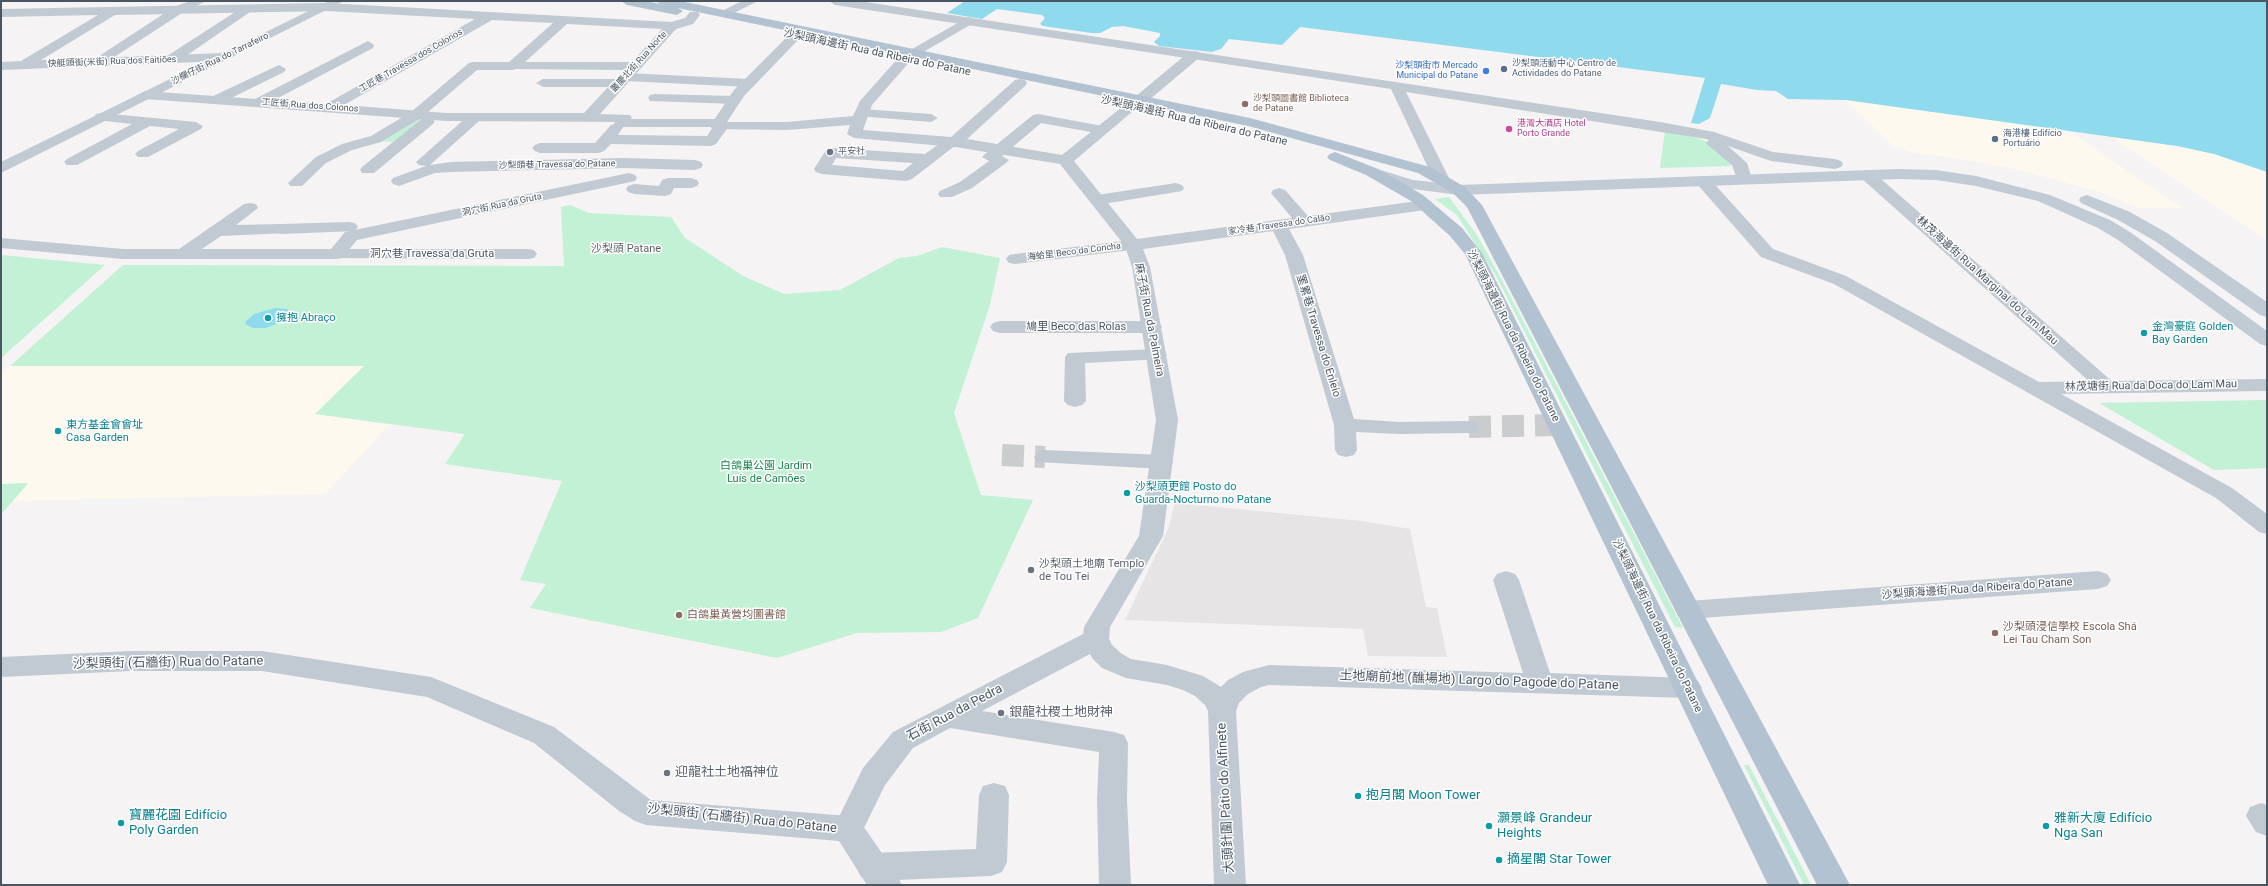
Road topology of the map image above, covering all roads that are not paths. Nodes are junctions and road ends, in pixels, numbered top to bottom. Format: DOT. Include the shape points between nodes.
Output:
graph roads {
  1 [pos="48,1"];
  2 [pos="200,1"];
  3 [pos="627,1"];
  4 [pos="663,1"];
  5 [pos="752,1"];
  6 [pos="835,1"];
  7 [pos="332,4"];
  8 [pos="246,9"];
  9 [pos="178,10"];
  10 [pos="112,12"];
  11 [pos="7,14"];
  12 [pos="491,15"];
  13 [pos="694,15"];
  14 [pos="718,16"];
  15 [pos="565,19"];
  16 [pos="1,20"];
  17 [pos="968,21"];
  18 [pos="672,26"];
  19 [pos="795,36"];
  20 [pos="368,45"];
  21 [pos="909,56"];
  22 [pos="1194,56"];
  23 [pos="223,57"];
  24 [pos="172,59"];
  25 [pos="97,62"];
  26 [pos="25,65"];
  27 [pos="1,66"];
  28 [pos="513,66"];
  29 [pos="635,66"];
  30 [pos="279,69"];
  31 [pos="623,80"];
  32 [pos="542,83"];
  33 [pos="749,83"];
  34 [pos="1020,83"];
  35 [pos="1396,86"];
  36 [pos="145,95"];
  37 [pos="655,98"];
  38 [pos="216,100"];
  39 [pos="258,103"];
  40 [pos="1136,103"];
  41 [pos="330,107"];
  42 [pos="640,110"];
  43 [pos="1156,112"];
  44 [pos="416,115"];
  45 [pos="433,116"];
  46 [pos="860,116"];
  47 [pos="101,117"];
  48 [pos="724,117"];
  49 [pos="474,118"];
  50 [pos="588,118"];
  51 [pos="931,118"];
  52 [pos="149,121"];
  53 [pos="623,121"];
  54 [pos="1102,130"];
  55 [pos="1681,130"];
  56 [pos="607,139"];
  57 [pos="953,142"];
  58 [pos="540,148"];
  59 [pos="1002,149"];
  60 [pos="143,154"];
  61 [pos="928,159"];
  62 [pos="1065,160"];
  63 [pos="72,162"];
  64 [pos="648,164"];
  65 [pos="695,164"];
  66 [pos="1835,164"];
  67 [pos="1,168"];
  68 [pos="421,169"];
  69 [pos="1372,172"];
  70 [pos="1742,173"];
  71 [pos="1434,174"];
  72 [pos="1867,175"];
  73 [pos="399,181"];
  74 [pos="1703,181"];
  75 [pos="296,183"];
  76 [pos="691,183"];
  77 [pos="631,184"];
  78 [pos="1176,188"];
  79 [pos="1459,190"];
  80 [pos="1279,193"];
  81 [pos="946,194"];
  82 [pos="1097,200"];
  83 [pos="1425,205"];
  84 [pos="250,208"];
  85 [pos="1303,221"];
  86 [pos="1278,225"];
  87 [pos="217,231"];
  88 [pos="350,231"];
  89 [pos="1,243"];
  90 [pos="1133,245"];
  91 [pos="183,254"];
  92 [pos="336,254"];
  93 [pos="528,254"];
  94 [pos="1015,259"];
  95 [pos="2267,311"];
  96 [pos="1000,327"];
  97 [pos="1152,327"];
  98 [pos="2262,333"];
  99 [pos="1157,355"];
  100 [pos="2267,385"];
  101 [pos="2107,387"];
  102 [pos="2035,388"];
  103 [pos="1075,401"];
  104 [pos="1345,425"];
  105 [pos="1469,427"];
  106 [pos="1346,450"];
  107 [pos="1045,457"];
  108 [pos="1162,462"];
  109 [pos="2267,526"];
  110 [pos="1506,580"];
  111 [pos="2098,580"];
  112 [pos="1688,610"];
  113 [pos="1099,645"];
  114 [pos="1,667"];
  115 [pos="1540,683"];
  116 [pos="1688,688"];
  117 [pos="1222,711"];
  118 [pos="949,717"];
  119 [pos="994,795"];
  120 [pos="848,829"];
  121 [pos="879,876"];
  122 [pos="1115,885"];
  123 [pos="1230,885"];
  124 [pos="1784,885"];
  125 [pos="1834,885"];
  1 -- 11 [label="street"];
  2 -- 9 [label="street"];
  3 -- 13 [label="main road"];
  4 -- 14 [label="main road"];
  5 -- 14 [label="street"];
  6 -- 17 [label="street"];
  7 -- 8 [label="street"];
  7 -- 12 [label="street"];
  7 -- 23 [label="street, 沙欄仔街 Rua do Tarrafeiro"];
  8 -- 9 [label="street"];
  8 -- 24 [label="street"];
  9 -- 10 [label="street"];
  9 -- 25 [label="street"];
  10 -- 11 [label="street"];
  10 -- 26 [label="street"];
  11 -- 16 [label="street"];
  12 -- 15 [label="street"];
  12 -- 41 [label="street, 工匠巷 Travessa dos Colonos"];
  13 -- 14 [label="main road"];
  13 -- 18 [label="street, 叢慶北街 Rua Norte" via="689,21"];
  14 -- 19 [label="main road, 沙梨頭海邊街 Rua da Ribeira do Patane"];
  14 -- 21 [label="main road, 沙梨頭海邊街 Rua da Ribeira do Patane"];
  15 -- 18 [label="street"];
  15 -- 28 [label="street"];
  17 -- 21 [label="street"];
  17 -- 22 [label="street"];
  18 -- 29 [label="street, 叢慶北街 Rua Norte"];
  19 -- 21 [label="main road, 沙梨頭海邊街 Rua da Ribeira do Patane"];
  19 -- 33 [label="street"];
  20 -- 39 [label="street"];
  21 -- 34 [label="main road, 沙梨頭海邊街 Rua da Ribeira do Patane"];
  21 -- 40 [label="main road, 沙梨頭海邊街 Rua da Ribeira do Patane"];
  21 -- 46 [label="street" via="865,104"];
  22 -- 35 [label="street"];
  22 -- 40 [label="street"];
  23 -- 24 [label="street, 快艇頭街(米街) Rua dos Faitiões"];
  23 -- 36 [label="street, 沙欄仔街 Rua do Tarrafeiro"];
  24 -- 25 [label="street, 快艇頭街(米街) Rua dos Faitiões"];
  25 -- 26 [label="street, 快艇頭街(米街) Rua dos Faitiões"];
  26 -- 27 [label="street, 快艇頭街(米街) Rua dos Faitiões"];
  28 -- 29 [label="street"];
  28 -- 44 [label="street" via="474,66"];
  29 -- 31 [label="street, 叢慶北街 Rua Norte"];
  30 -- 38 [label="street"];
  31 -- 32 [label="street"];
  31 -- 33 [label="street"];
  31 -- 50 [label="street, 叢慶北街 Rua Norte"];
  33 -- 48 [label="street"];
  34 -- 40 [label="main road, 沙梨頭海邊街 Rua da Ribeira do Patane"];
  34 -- 57 [label="street"];
  35 -- 55 [label="street"];
  35 -- 71 [label="street"];
  36 -- 38 [label="street, 工匠街 Rua dos Colonos"];
  36 -- 47 [label="street, 沙欄仔街 Rua do Tarrafeiro"];
  37 -- 48 [label="street"];
  38 -- 39 [label="street, 工匠街 Rua dos Colonos"];
  39 -- 41 [label="street, 工匠街 Rua dos Colonos"];
  40 -- 43 [label="street"];
  40 -- 54 [label="street"];
  40 -- 71 [label="main road, 沙梨頭海邊街 Rua da Ribeira do Patane" via="1250,122"];
  41 -- 44 [label="street, 工匠街 Rua dos Colonos"];
  42 -- 48 [label="street"];
  43 -- 69 [label="main road, 沙梨頭海邊街 Rua da Ribeira do Patane" via="1273,137"];
  44 -- 45 [label="street, 工匠街 Rua dos Colonos"];
  44 -- 75 [label="street" via="376,139 347,147 321,160"];
  45 -- 49 [label="street, 工匠街 Rua dos Colonos"];
  45 -- 68 [label="street" via="368,170"];
  46 -- 48 [label="street" via="787,126"];
  46 -- 51 [label="street"];
  46 -- 57 [label="street" via="854,134"];
  47 -- 52 [label="street"];
  47 -- 67 [label="street, 沙欄仔街 Rua do Tarrafeiro"];
  48 -- 53 [label="street, 工匠街 Rua dos Colonos"];
  48 -- 56 [label="street" via="711,141"];
  49 -- 50 [label="street, 工匠街 Rua dos Colonos"];
  49 -- 68 [label="street"];
  50 -- 53 [label="street, 工匠街 Rua dos Colonos"];
  52 -- 60 [label="street" via="196,126"];
  52 -- 63 [label="street"];
  53 -- 56 [label="street"];
  54 -- 59 [label="street" via="1038,118"];
  54 -- 62 [label="street"];
  55 -- 66 [label="street" via="1714,137 1771,156"];
  55 -- 70 [label="street" via="1713,142 1734,157"];
  56 -- 58 [label="street" via="599,148"];
  57 -- 59 [label="street"];
  57 -- 61 [label="street"];
  59 -- 62 [label="street"];
  59 -- 81 [label="street" via="990,157 1001,160 966,185"];
  61 -- 61 [label="street" via="832,153 822,169 906,176"];
  62 -- 82 [label="street, 麻子街 Rua da Palmeira"];
  64 -- 65 [label="street, 沙梨頭巷 Travessa do Patane"];
  64 -- 68 [label="street, 沙梨頭巷 Travessa do Patane" via="451,166"];
  64 -- 77 [label="street, 洞穴街 Rua da Gruta"];
  66 -- 70 [label="main road"];
  66 -- 95 [label="main road" via="1900,162 1943,165 2010,177 2072,195 2117,213 2161,237"];
  68 -- 73 [label="street"];
  69 -- 79 [label="main road" via="1411,185"];
  69 -- 83 [label="main road, 沙梨頭海邊街 Rua da Ribeira do Patane"];
  70 -- 71 [label="main road" via="1479,177"];
  70 -- 72 [label="main road"];
  70 -- 74 [label="main road"];
  71 -- 79 [label="main road, 沙梨頭海邊街 Rua da Ribeira do Patane"];
  72 -- 98 [label="main road" via="1917,174 1962,178 2017,190 2070,207 2124,236"];
  72 -- 101 [label="street, 林茂海邊街 Rua Marginal do Lam Mau"];
  74 -- 79 [label="main road"];
  74 -- 102 [label="street" via="1767,253 1840,280"];
  76 -- 77 [label="street" via="668,183 665,190"];
  77 -- 88 [label="street, 洞穴街 Rua da Gruta"];
  78 -- 82 [label="street"];
  79 -- 112 [label="main road, 沙梨頭海邊街 Rua da Ribeira do Patane" via="1474,205"];
  80 -- 85 [label="street"];
  82 -- 90 [label="street, 麻子街 Rua da Palmeira"];
  83 -- 85 [label="street, 家冷巷 Travessa do Calão"];
  83 -- 116 [label="main road, 沙梨頭海邊街 Rua da Ribeira do Patane" via="1456,232 1473,253"];
  84 -- 87 [label="street"];
  85 -- 86 [label="street, 家冷巷 Travessa do Calão"];
  86 -- 90 [label="street, 家冷巷 Travessa do Calão"];
  86 -- 104 [label="street, 罣累巷 Travessa do Enleio" via="1294,255"];
  87 -- 88 [label="street, 洞穴街 Rua da Gruta"];
  87 -- 91 [label="street"];
  88 -- 92 [label="street"];
  89 -- 91 [label="street, 洞穴巷 Travessa da Gruta" via="123,254"];
  90 -- 94 [label="street, 海蛤里 Beco da Concha"];
  90 -- 97 [label="street, 麻子街 Rua da Palmeira" via="1141,267"];
  91 -- 92 [label="street, 洞穴巷 Travessa da Gruta"];
  92 -- 93 [label="street, 洞穴巷 Travessa da Gruta"];
  96 -- 97 [label="street, 鳩里 Beco das Rolas"];
  97 -- 99 [label="street, 麻子街 Rua da Palmeira"];
  99 -- 103 [label="street" via="1075,357"];
  99 -- 108 [label="street, 麻子街 Rua da Palmeira" via="1167,420"];
  100 -- 101 [label="street, 林茂塘街 Rua da Doca do Lam Mau"];
  101 -- 102 [label="street, 林茂塘街 Rua da Doca do Lam Mau"];
  102 -- 109 [label="street" via="2224,493"];
  104 -- 105 [label="street" via="1399,428"];
  104 -- 106 [label="street, 罣累巷 Travessa do Enleio"];
  107 -- 108 [label="street"];
  108 -- 113 [label="street, 麻子街 Rua da Palmeira" via="1151,536 1097,627"];
  110 -- 115 [label="street"];
  111 -- 112 [label="street, 沙梨頭海邊街 Rua da Ribeira do Patane"];
  112 -- 125 [label="main road, 沙梨頭海邊街 Rua da Ribeira do Patane"];
  113 -- 117 [label="street" via="1112,661 1126,668 1167,675 1206,689"];
  113 -- 118 [label="street, 石街 Rua da Pedra"];
  114 -- 120 [label="street, 沙梨頭街 (石牆街) Rua do Patane" via="131,661 262,661 431,687 544,735 646,812"];
  115 -- 116 [label="street, 土地廟前地 (醮場地) Largo do Pagode do Patane"];
  115 -- 117 [label="street, 土地廟前地 (醮場地) Largo do Pagode do Patane" via="1269,675 1253,679 1238,687 1227,698"];
  116 -- 124 [label="main road, 沙梨頭海邊街 Rua da Ribeira do Patane"];
  117 -- 123 [label="street, 大頭針圍 Pátio do Alfinete"];
  118 -- 120 [label="street, 石街 Rua da Pedra" via="896,746 874,777"];
  118 -- 122 [label="street" via="1114,743 1112,800"];
  119 -- 121 [label="street" via="991,862"];
  120 -- 121 [label="street"];
}
